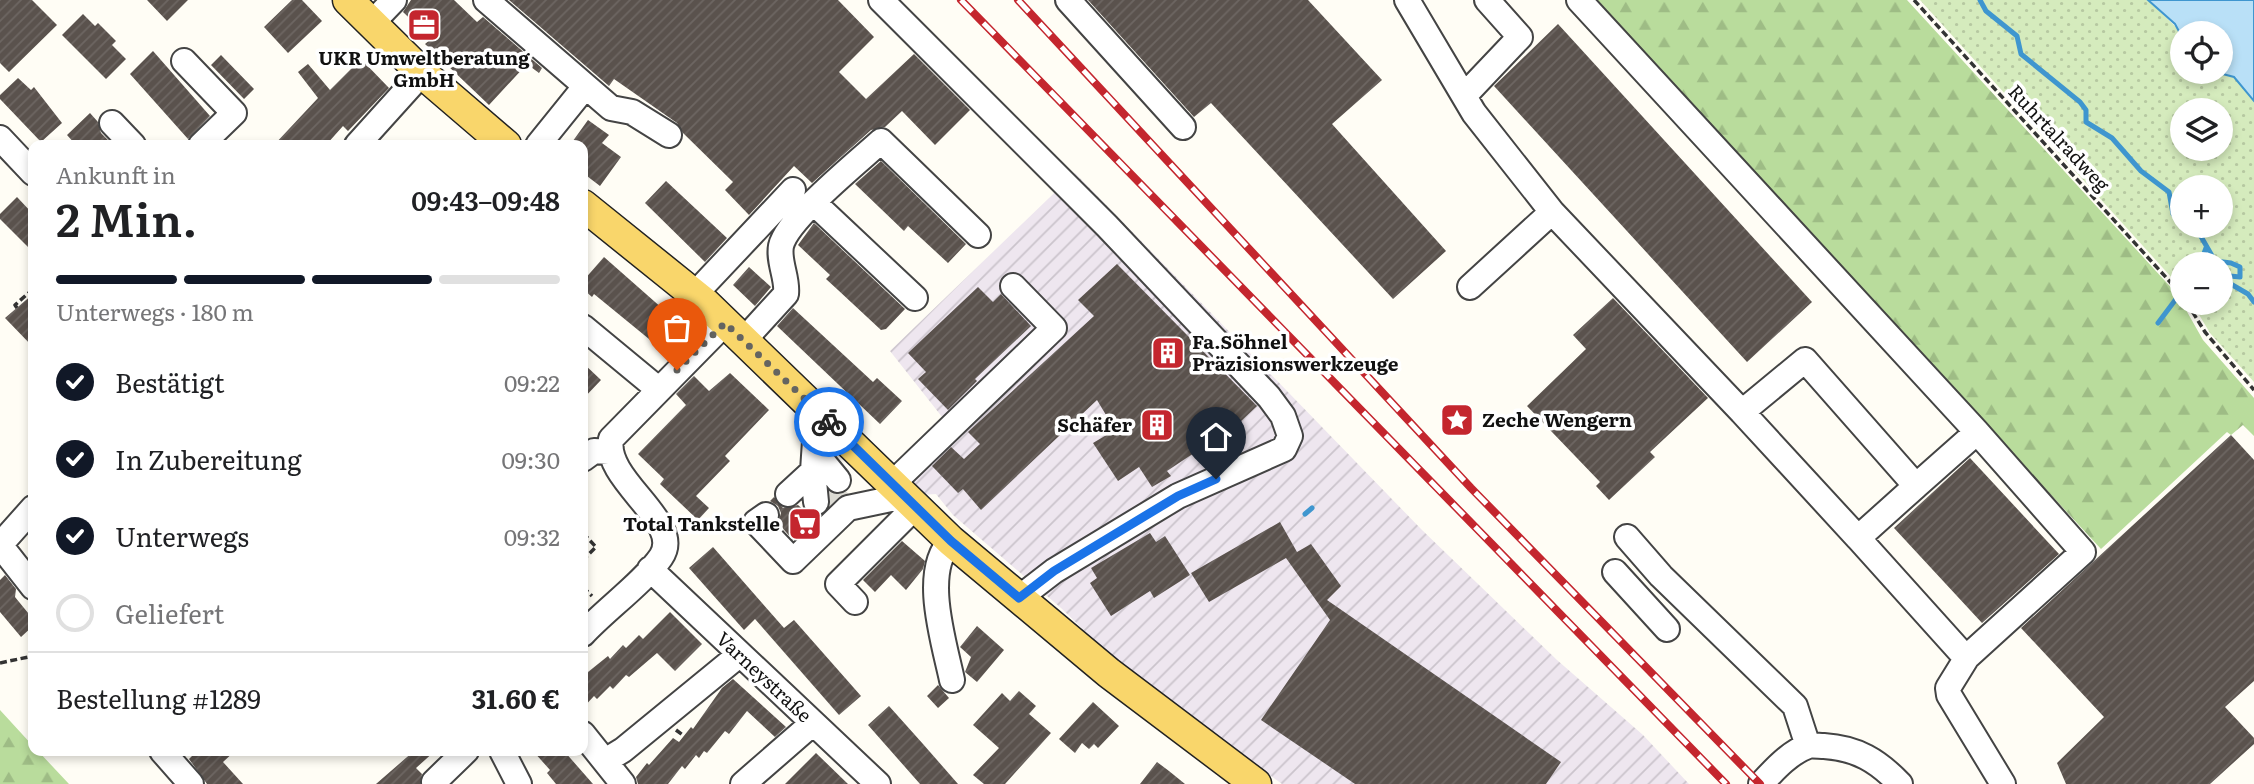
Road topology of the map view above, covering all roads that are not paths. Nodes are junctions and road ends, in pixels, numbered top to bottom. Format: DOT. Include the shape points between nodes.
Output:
graph roads {
  1 [pos="348,0"];
  2 [pos="394,0"];
  3 [pos="486,0"];
  4 [pos="881,0"];
  5 [pos="1068,0"];
  6 [pos="1407,0"];
  7 [pos="1486,0"];
  8 [pos="1579,0"];
  9 [pos="371,24"];
  10 [pos="184,61"];
  11 [pos="422,73"];
  12 [pos="584,88"];
  13 [pos="1464,96"];
  14 [pos="112,123"];
  15 [pos="1182,127"];
  16 [pos="669,135"];
  17 [pos="0,138"];
  18 [pos="128,140"];
  19 [pos="206,140"];
  20 [pos="362,140"];
  21 [pos="500,140"];
  22 [pos="542,140"];
  23 [pos="28,168"];
  24 [pos="804,196"];
  25 [pos="588,209"];
  26 [pos="1552,212"];
  27 [pos="978,234"];
  28 [pos="1013,286"];
  29 [pos="1470,288"];
  30 [pos="695,294"];
  31 [pos="915,298"];
  32 [pos="588,331"];
  33 [pos="735,331"];
  34 [pos="658,389"];
  35 [pos="817,411"];
  36 [pos="1742,412"];
  37 [pos="1977,432"];
  38 [pos="609,452"];
  39 [pos="588,455"];
  40 [pos="1916,486"];
  41 [pos="788,495"];
  42 [pos="904,496"];
  43 [pos="834,498"];
  44 [pos="28,514"];
  45 [pos="766,515"];
  46 [pos="1858,538"];
  47 [pos="951,541"];
  48 [pos="0,545"];
  49 [pos="650,569"];
  50 [pos="28,581"];
  51 [pos="1019,598"];
  52 [pos="855,601"];
  53 [pos="588,629"];
  54 [pos="1667,629"];
  55 [pos="738,655"];
  56 [pos="1968,656"];
  57 [pos="952,680"];
  58 [pos="813,723"];
  59 [pos="588,740"];
  60 [pos="1808,746"];
  61 [pos="166,756"];
  62 [pos="461,756"];
  63 [pos="505,756"];
  64 [pos="605,761"];
  65 [pos="1768,777"];
  66 [pos="434,782"];
  67 [pos="191,784"];
  68 [pos="519,784"];
  69 [pos="622,784"];
  70 [pos="743,784"];
  71 [pos="878,784"];
  72 [pos="1256,784"];
  73 [pos="1900,784"];
  74 [pos="2003,784"];
  1 -- 9 [label="main road"];
  2 -- 9 [label="street"];
  3 -- 12 [label="street"];
  4 -- 51 [label="street" via="1089,206 1269,397 1288,426 1284,449 1178,496 1054,571"];
  5 -- 15 [label="street"];
  6 -- 13 [label="street"];
  7 -- 13 [label="street" via="1520,37"];
  8 -- 37 [label="street"];
  9 -- 11 [label="main road"];
  10 -- 19 [label="street" via="234,113"];
  11 -- 20 [label="street"];
  11 -- 21 [label="main road"];
  12 -- 16 [label="street" via="611,108 632,112"];
  12 -- 22 [label="street"];
  13 -- 26 [label="street"];
  14 -- 18 [label="street"];
  17 -- 23 [label="street"];
  24 -- 27 [label="street" via="881,141"];
  24 -- 30 [label="street"];
  24 -- 31 [label="street"];
  24 -- 33 [label="street" via="781,244 786,294"];
  25 -- 30 [label="main road"];
  26 -- 29 [label="street"];
  26 -- 36 [label="street"];
  28 -- 42 [label="street" via="1054,328"];
  30 -- 33 [label="main road"];
  32 -- 34 [label="street"];
  33 -- 34 [label="street"];
  33 -- 35 [label="main road"];
  34 -- 38 [label="street" via="611,439"];
  35 -- 42 [label="main road"];
  35 -- 43 [label="street"];
  36 -- 40 [label="street" via="1805,360"];
  36 -- 46 [label="street"];
  37 -- 40 [label="street"];
  37 -- 56 [label="street" via="2083,552"];
  38 -- 39 [label="street"];
  38 -- 49 [label="street" via="616,469 665,535 662,556"];
  40 -- 46 [label="street"];
  41 -- 43 [label="street"];
  42 -- 43 [label="street"];
  42 -- 47 [label="main road"];
  42 -- 52 [label="street" via="838,584"];
  43 -- 45 [label="street" via="793,561 756,522"];
  44 -- 48 [label="street"];
  46 -- 56 [label="street"];
  47 -- 51 [label="main road"];
  47 -- 57 [label="street" via="941,551 936,578"];
  48 -- 50 [label="street"];
  49 -- 53 [label="street"];
  49 -- 55 [label="street, Varneystraße"];
  51 -- 72 [label="main road"];
  54 -- 60 [label="street" via="1624,555 1661,576 1795,706"];
  55 -- 58 [label="street, Varneystraße"];
  55 -- 64 [label="street"];
  56 -- 74 [label="street" via="1948,688 1949,695"];
  58 -- 70 [label="street"];
  58 -- 71 [label="street, Varneystraße"];
  59 -- 64 [label="street"];
  60 -- 65 [label="street"];
  60 -- 73 [label="street" via="1840,747 1862,754 1878,762"];
  61 -- 67 [label="street"];
  62 -- 66 [label="street"];
  63 -- 68 [label="street"];
  64 -- 69 [label="street"];
}
